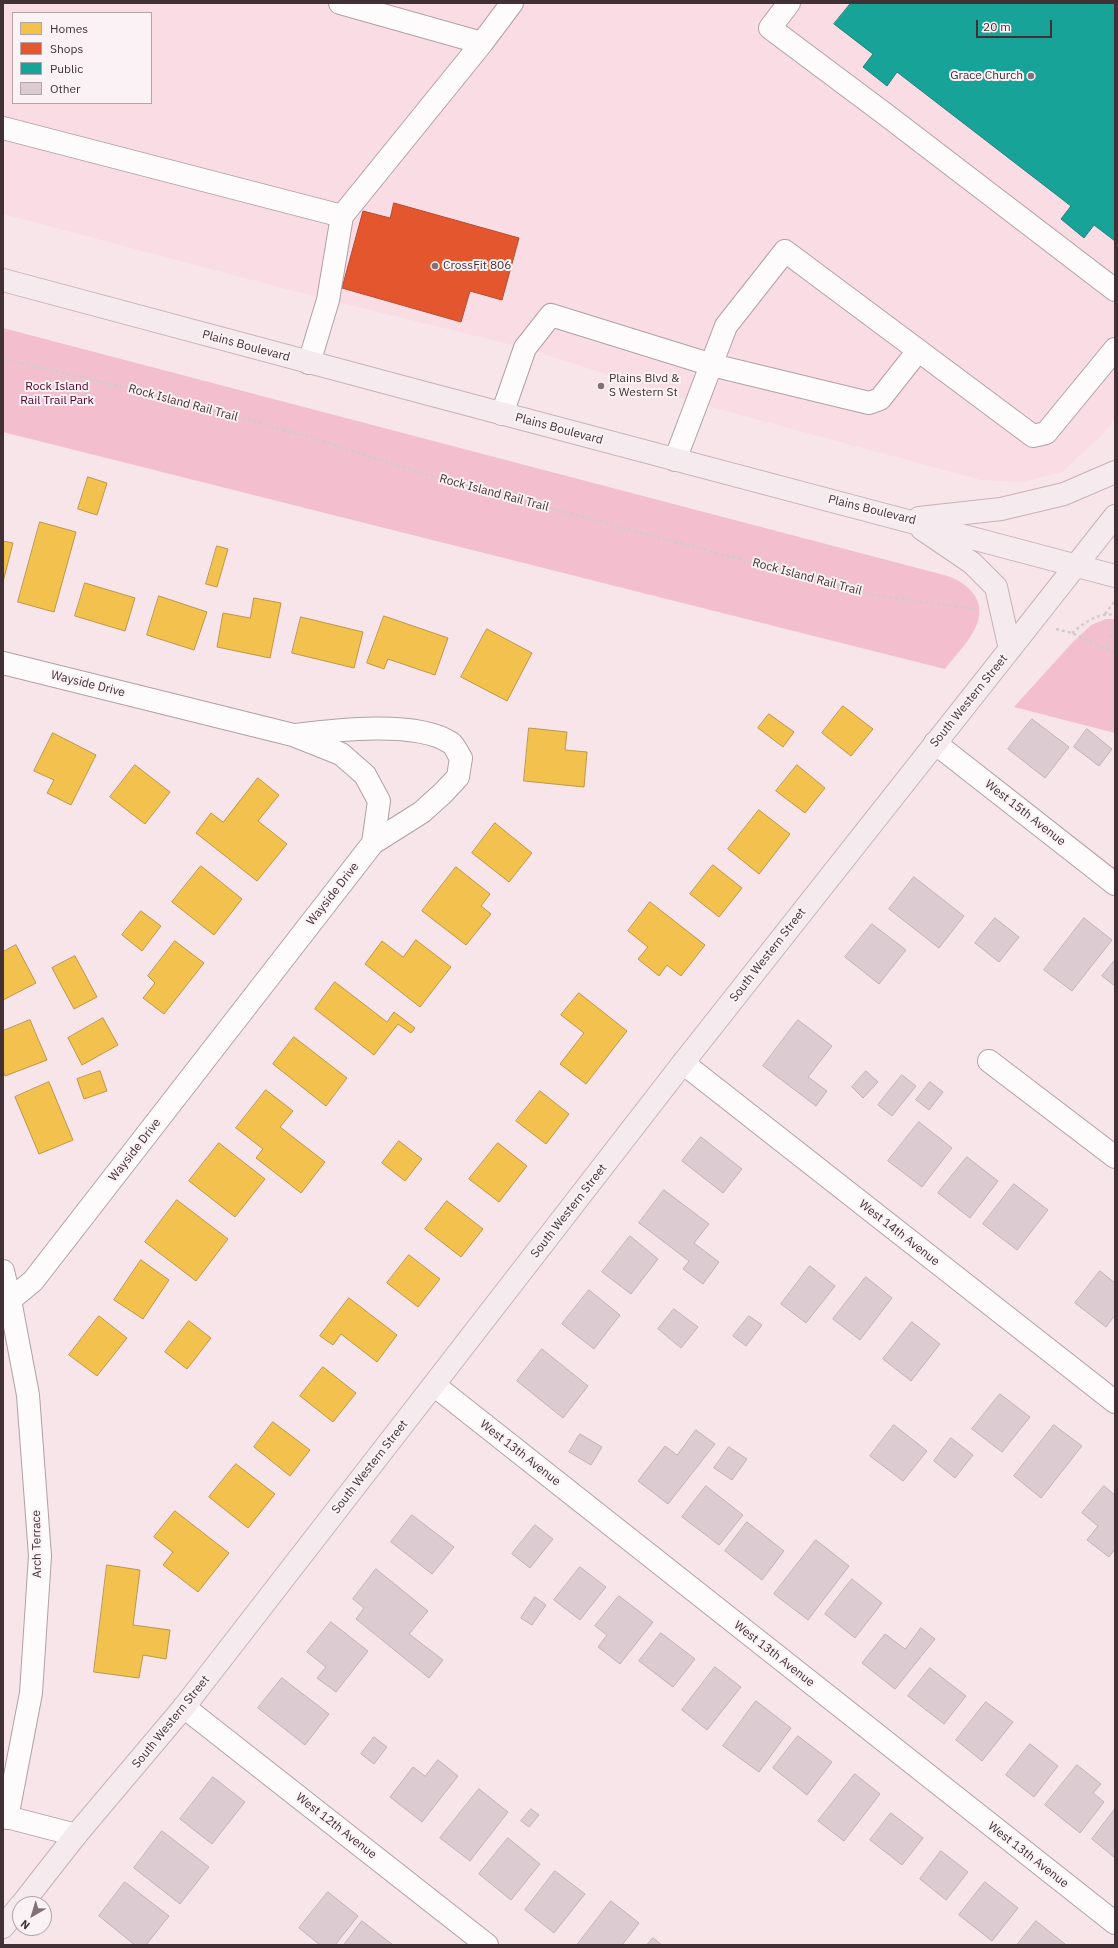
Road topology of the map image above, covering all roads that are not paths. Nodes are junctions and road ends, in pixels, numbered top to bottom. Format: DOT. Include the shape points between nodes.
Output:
graph roads {
  1 [pos="340,3"];
  2 [pos="512,3"];
  3 [pos="789,3"];
  4 [pos="482,43"];
  5 [pos="3,128"];
  6 [pos="342,216"];
  7 [pos="3,280"];
  8 [pos="1115,290"];
  9 [pos="1115,349"];
  10 [pos="918,351"];
  11 [pos="309,363"];
  12 [pos="712,365"];
  13 [pos="502,414"];
  14 [pos="675,460"];
  15 [pos="1115,472"];
  16 [pos="1115,516"];
  17 [pos="908,519"];
  18 [pos="1076,565"];
  19 [pos="1115,576"];
  20 [pos="1010,649"];
  21 [pos="3,663"];
  22 [pos="293,736"];
  23 [pos="935,743"];
  24 [pos="373,842"];
  25 [pos="1115,884"];
  26 [pos="989,1061"];
  27 [pos="684,1063"];
  28 [pos="1115,1157"];
  29 [pos="3,1271"];
  30 [pos="10,1300"];
  31 [pos="434,1385"];
  32 [pos="1115,1402"];
  33 [pos="184,1708"];
  34 [pos="5,1817"];
  35 [pos="76,1835"];
  36 [pos="28,1896"];
  37 [pos="12,1916"];
  38 [pos="1115,1923"];
  39 [pos="3,1927"];
  40 [pos="487,1945"];
  1 -- 4 [label="street"];
  2 -- 4 [label="street"];
  3 -- 8 [label="street" via="770,28"];
  4 -- 6 [label="street"];
  5 -- 6 [label="street"];
  6 -- 11 [label="street" via="328,300"];
  7 -- 11 [label="main road, Plains Boulevard"];
  9 -- 10 [label="street" via="1046,433 1032,436"];
  10 -- 12 [label="street" via="880,399 869,403"];
  10 -- 12 [label="street" via="785,251 726,326"];
  11 -- 13 [label="main road, Plains Boulevard"];
  12 -- 13 [label="street" via="551,315 525,348"];
  12 -- 14 [label="street"];
  13 -- 14 [label="main road, Plains Boulevard"];
  14 -- 17 [label="main road, Plains Boulevard"];
  15 -- 17 [label="main road" via="1064,494 1001,509"];
  16 -- 18 [label="main road, South Western Street"];
  17 -- 18 [label="main road, Plains Boulevard"];
  17 -- 20 [label="main road" via="972,563 996,587"];
  18 -- 19 [label="main road, Plains Boulevard"];
  18 -- 20 [label="main road, South Western Street"];
  20 -- 23 [label="main road, South Western Street"];
  21 -- 22 [label="street, Wayside Drive"];
  22 -- 24 [label="street, Wayside Drive" via="341,754 365,775 379,800"];
  22 -- 24 [label="street" via="349,728 390,729 429,734 452,743 461,758 458,777 422,812"];
  23 -- 25 [label="street, West 15th Avenue"];
  23 -- 27 [label="main road, South Western Street"];
  24 -- 30 [label="street, Wayside Drive" via="33,1281"];
  26 -- 28 [label="street"];
  27 -- 31 [label="main road, South Western Street"];
  27 -- 32 [label="street, West 14th Avenue"];
  29 -- 30 [label="street, Arch Terrace"];
  30 -- 34 [label="street, Arch Terrace" via="28,1395 40,1556 31,1693"];
  31 -- 33 [label="main road, South Western Street"];
  31 -- 38 [label="street, West 13th Avenue"];
  33 -- 35 [label="main road, South Western Street"];
  33 -- 40 [label="street, West 12th Avenue"];
  34 -- 35 [label="street"];
  35 -- 36 [label="main road, South Western Street"];
  37 -- 39 [label="main road, South Western Street"];
}
